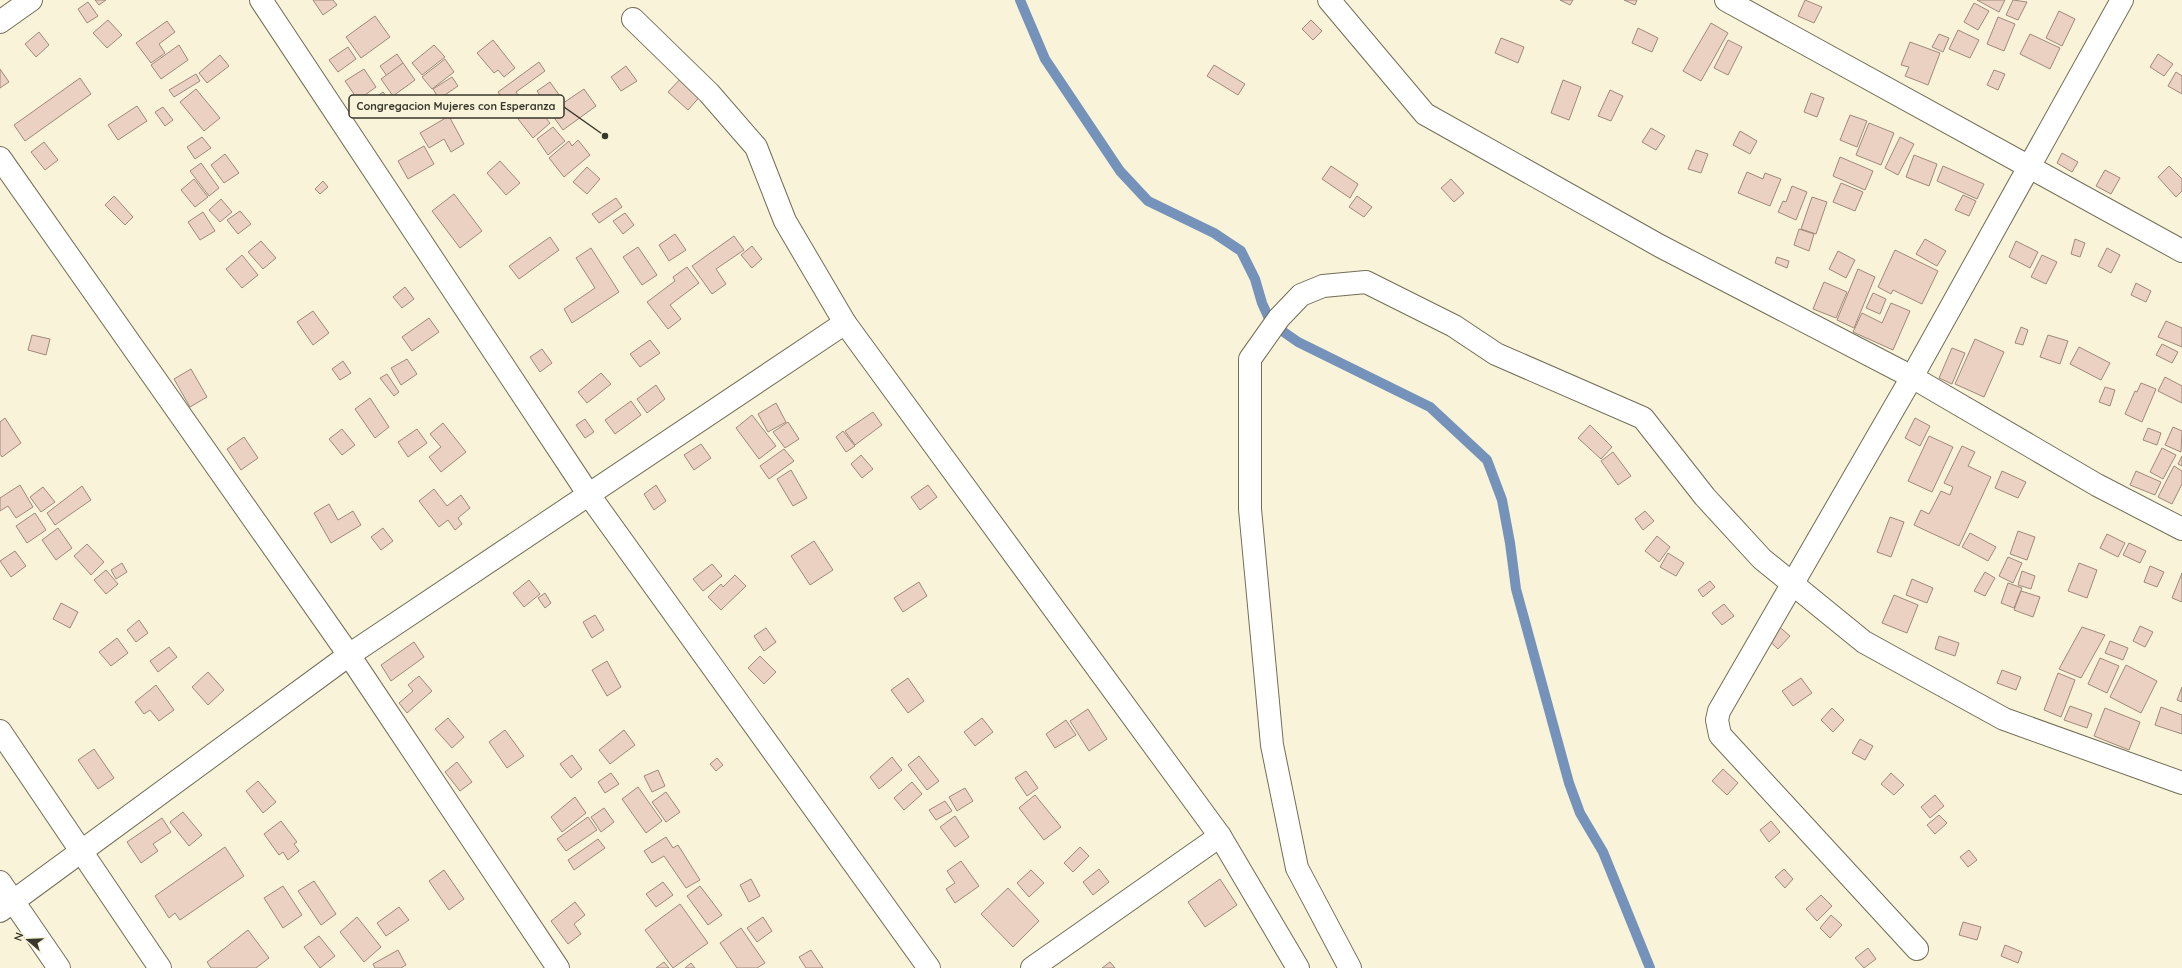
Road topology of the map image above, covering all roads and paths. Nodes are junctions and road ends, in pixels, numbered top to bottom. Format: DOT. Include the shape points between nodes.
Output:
graph roads {
  1 [pos="31,0"];
  2 [pos="260,0"];
  3 [pos="1329,0"];
  4 [pos="1726,0"];
  5 [pos="2122,0"];
  6 [pos="633,18"];
  7 [pos="0,22"];
  8 [pos="0,158"];
  9 [pos="2030,166"];
  10 [pos="2182,251"];
  11 [pos="845,323"];
  12 [pos="1912,377"];
  13 [pos="589,495"];
  14 [pos="2182,529"];
  15 [pos="1793,585"];
  16 [pos="349,655"];
  17 [pos="0,730"];
  18 [pos="2182,783"];
  19 [pos="1220,836"];
  20 [pos="81,852"];
  21 [pos="0,882"];
  22 [pos="6,907"];
  23 [pos="1917,949"];
  24 [pos="59,968"];
  25 [pos="160,968"];
  26 [pos="558,968"];
  27 [pos="929,968"];
  28 [pos="1032,968"];
  29 [pos="1298,968"];
  30 [pos="1350,968"];
  1 -- 7 [label="street"];
  2 -- 13 [label="street"];
  3 -- 12 [label="street" via="1425,114 1660,246"];
  4 -- 9 [label="street"];
  5 -- 9 [label="street"];
  6 -- 11 [label="street" via="709,94 756,147 785,222"];
  8 -- 16 [label="street"];
  9 -- 10 [label="street"];
  9 -- 12 [label="street"];
  11 -- 13 [label="street"];
  11 -- 19 [label="street"];
  12 -- 14 [label="street" via="2097,485"];
  12 -- 15 [label="street"];
  13 -- 16 [label="street"];
  13 -- 27 [label="street"];
  15 -- 18 [label="street" via="1864,642 2004,719"];
  15 -- 23 [label="street" via="1723,702 1717,720 1720,735"];
  15 -- 30 [label="street" via="1762,559 1705,497 1643,418 1496,354 1454,326 1366,282 1324,286 1301,294 1279,318 1250,359 1250,509 1272,745 1297,868"];
  16 -- 20 [label="street"];
  16 -- 26 [label="street"];
  17 -- 20 [label="street"];
  19 -- 28 [label="street"];
  19 -- 29 [label="street"];
  20 -- 22 [label="street"];
  20 -- 25 [label="street"];
  21 -- 22 [label="street"];
  22 -- 24 [label="street"];
}
